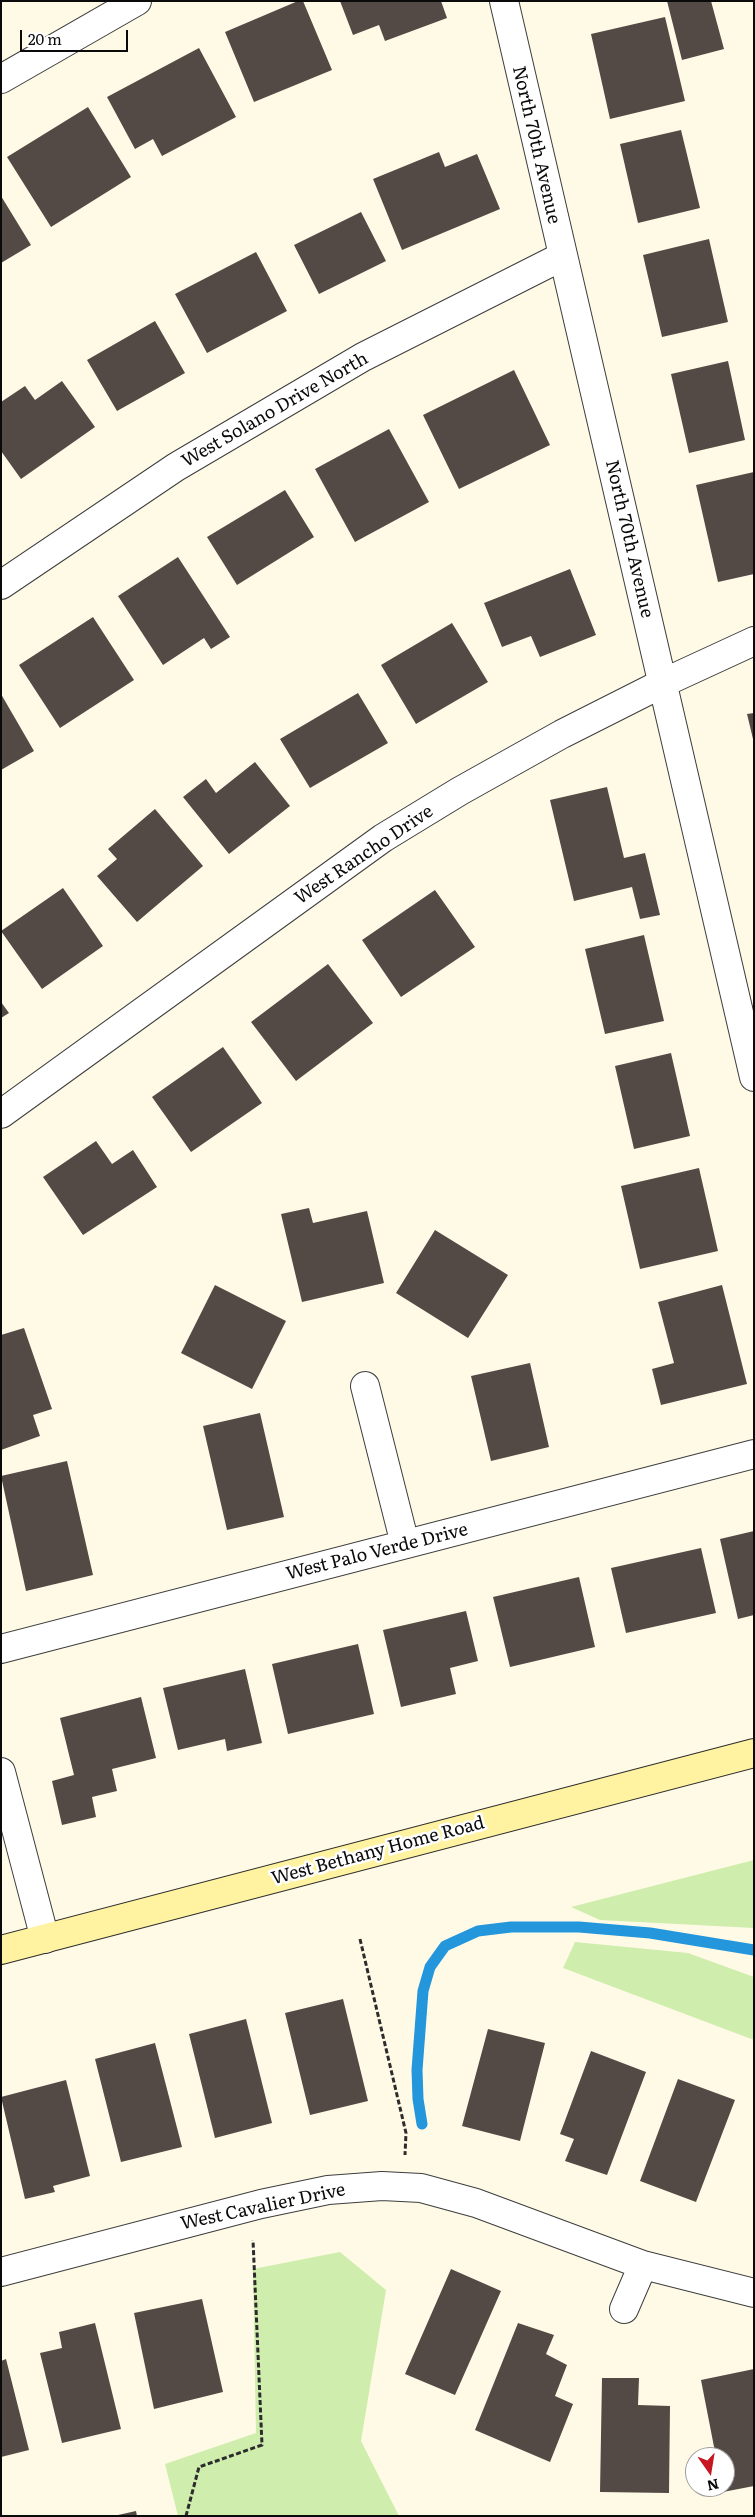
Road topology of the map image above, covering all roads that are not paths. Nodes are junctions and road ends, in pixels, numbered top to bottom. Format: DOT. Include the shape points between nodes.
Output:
graph roads {
  1 [pos="138,1"];
  2 [pos="504,1"];
  3 [pos="1,79"];
  4 [pos="561,257"];
  5 [pos="1,585"];
  6 [pos="754,641"];
  7 [pos="663,683"];
  8 [pos="754,1077"];
  9 [pos="1,1114"];
  10 [pos="365,1386"];
  11 [pos="754,1454"];
  12 [pos="405,1544"];
  13 [pos="1,1649"];
  14 [pos="754,1753"];
  15 [pos="1,1772"];
  16 [pos="45,1939"];
  17 [pos="1,1950"];
  18 [pos="643,2265"];
  19 [pos="1,2272"];
  20 [pos="754,2293"];
  21 [pos="624,2309"];
  1 -- 3 [label="street"];
  2 -- 4 [label="street, North 70th Avenue"];
  4 -- 5 [label="street, West Solano Drive North" via="363,357 176,467"];
  4 -- 7 [label="street, North 70th Avenue"];
  6 -- 7 [label="street, West Rancho Drive"];
  7 -- 8 [label="street, North 70th Avenue"];
  7 -- 9 [label="street, West Rancho Drive" via="460,790 383,838"];
  10 -- 12 [label="street"];
  11 -- 12 [label="street, West Palo Verde Drive"];
  12 -- 13 [label="street, West Palo Verde Drive"];
  14 -- 16 [label="main road, West Bethany Home Road"];
  15 -- 16 [label="street"];
  16 -- 17 [label="main road, West Bethany Home Road"];
  18 -- 19 [label="street, West Cavalier Drive" via="476,2203 421,2188 382,2186 328,2190 245,2208"];
  18 -- 20 [label="street, West Cavalier Drive"];
  18 -- 21 [label="street"];
}
